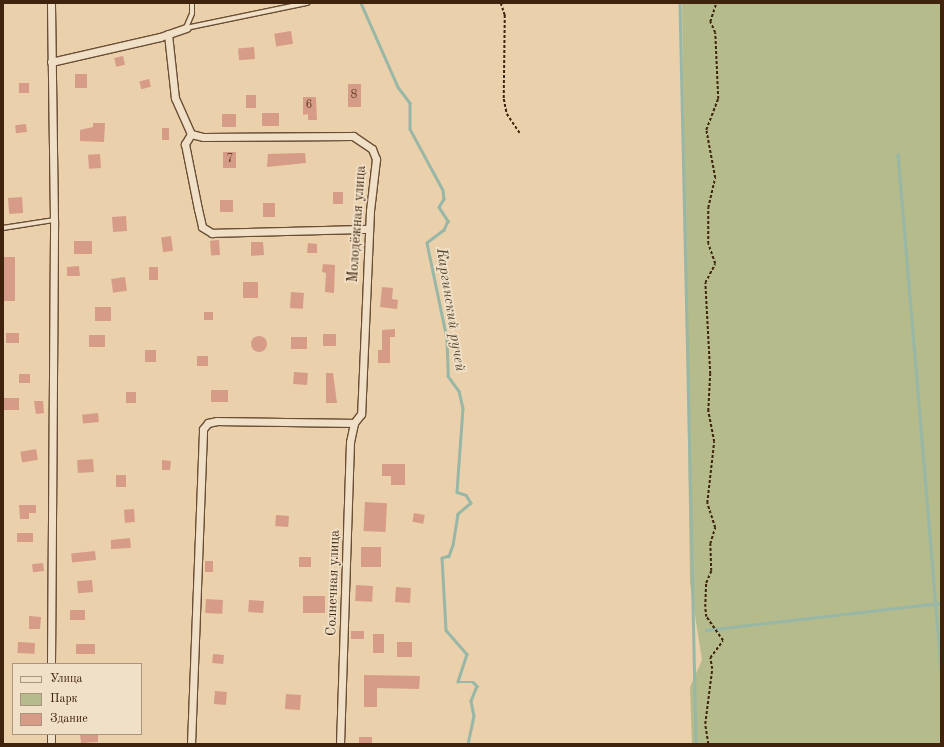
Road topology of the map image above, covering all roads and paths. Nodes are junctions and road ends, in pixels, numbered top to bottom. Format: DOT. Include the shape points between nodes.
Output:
graph roads {
  1 [pos="51,3"];
  2 [pos="192,3"];
  3 [pos="307,3"];
  4 [pos="501,3"];
  5 [pos="716,3"];
  6 [pos="186,28"];
  7 [pos="168,34"];
  8 [pos="51,62"];
  9 [pos="520,133"];
  10 [pos="191,134"];
  11 [pos="54,220"];
  12 [pos="3,228"];
  13 [pos="368,230"];
  14 [pos="354,423"];
  15 [pos="51,663"];
  16 [pos="191,744"];
  17 [pos="340,744"];
  18 [pos="708,744"];
  1 -- 8 [label="street"];
  2 -- 6 [label="lane" via="192,14"];
  3 -- 6 [label="lane"];
  4 -- 9 [label="path" via="505,14 504,99 507,114"];
  5 -- 18 [label="path" via="710,22 715,33 718,99 706,130 715,178 708,208 708,244 716,264 706,284 710,374 708,411 714,442 707,503 715,528 710,544 711,572 706,583 705,607 706,617 723,641 710,658 712,669 705,724"];
  6 -- 7 [label="street"];
  7 -- 8 [label="street"];
  7 -- 10 [label="street" via="176,98"];
  8 -- 11 [label="street"];
  10 -- 13 [label="street" via="185,144 198,209 202,227 212,233"];
  10 -- 13 [label="street, Молодёжная улица" via="203,137 353,136 368,143 376,159"];
  11 -- 12 [label="lane"];
  11 -- 15 [label="street"];
  13 -- 14 [label="street, Молодёжная улица" via="361,414"];
  14 -- 16 [label="street" via="217,421 208,423 203,429"];
  14 -- 17 [label="street, Солнечная улица" via="350,442"];
}
